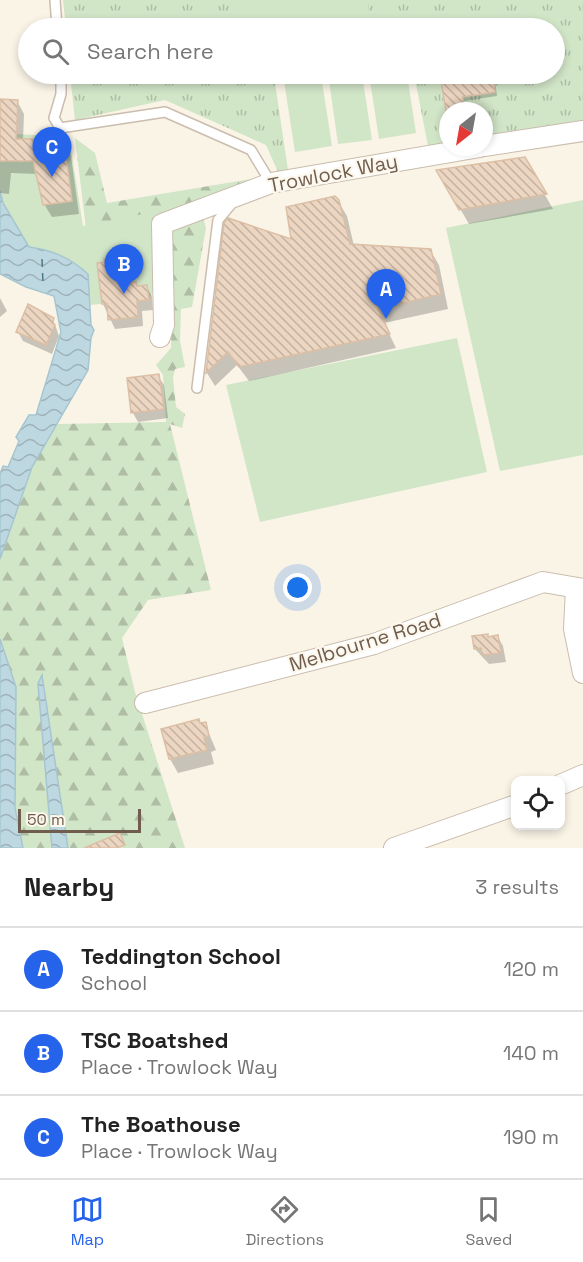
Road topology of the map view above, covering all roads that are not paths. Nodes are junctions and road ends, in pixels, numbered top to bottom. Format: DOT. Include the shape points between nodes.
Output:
graph roads {
  1 [pos="55,0"];
  2 [pos="56,18"];
  3 [pos="60,84"];
  4 [pos="583,131"];
  5 [pos="493,145"];
  6 [pos="439,154"];
  7 [pos="272,183"];
  8 [pos="238,195"];
  9 [pos="160,337"];
  10 [pos="197,388"];
  11 [pos="579,589"];
  12 [pos="583,673"];
  13 [pos="145,703"];
  14 [pos="583,775"];
  15 [pos="565,783"];
  16 [pos="511,807"];
  17 [pos="394,848"];
  1 -- 2 [label="lane"];
  3 -- 7 [label="lane" via="54,118 60,128 165,112 250,150"];
  4 -- 5 [label="street, Trowlock Way"];
  6 -- 7 [label="street, Trowlock Way"];
  7 -- 8 [label="street, Trowlock Way"];
  8 -- 9 [label="street, Trowlock Way" via="162,224 164,325"];
  8 -- 10 [label="lane" via="218,220"];
  11 -- 12 [label="street" via="574,629"];
  11 -- 13 [label="street, Melbourne Road" via="543,582 374,644"];
  14 -- 15 [label="street"];
  16 -- 17 [label="street"];
}
